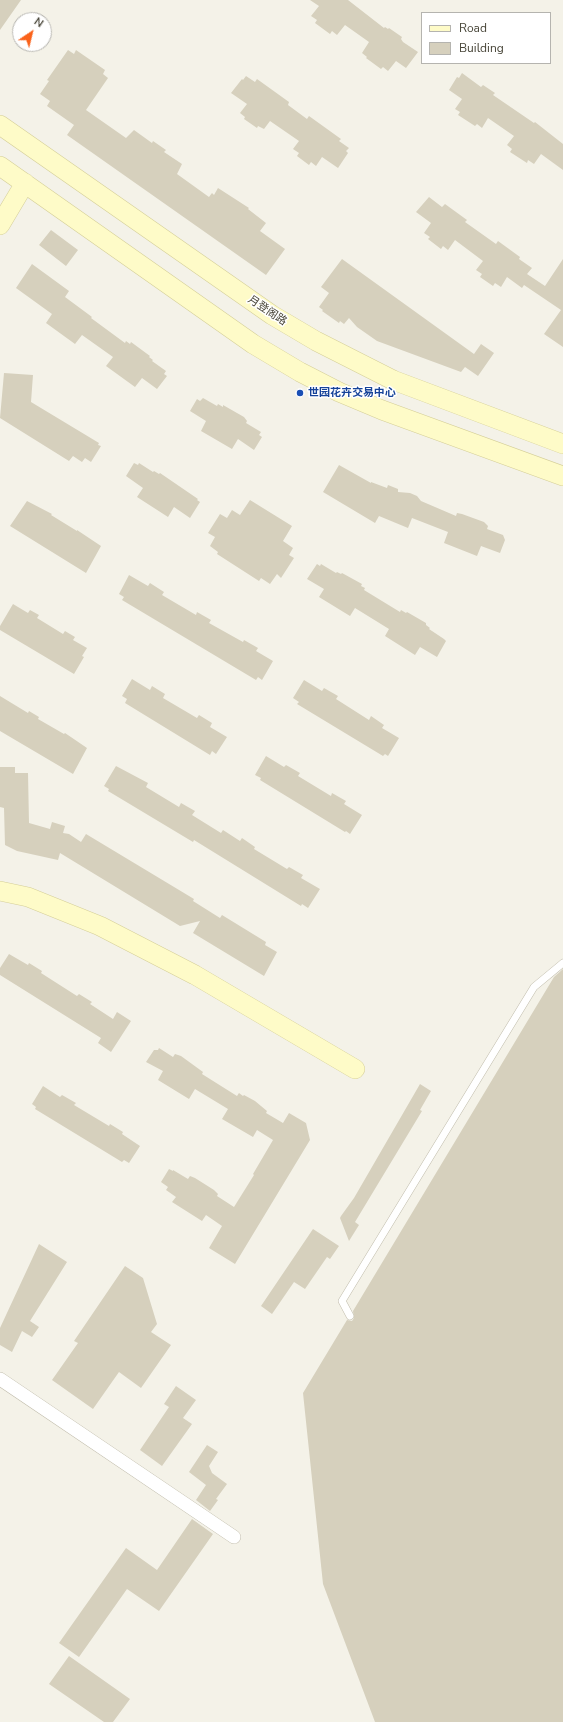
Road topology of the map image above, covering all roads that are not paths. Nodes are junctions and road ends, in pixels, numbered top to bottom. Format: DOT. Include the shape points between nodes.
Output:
graph roads {
  1 [pos="0,125"];
  2 [pos="0,166"];
  3 [pos="25,183"];
  4 [pos="0,225"];
  5 [pos="563,444"];
  6 [pos="563,476"];
  7 [pos="0,891"];
  8 [pos="563,964"];
  9 [pos="355,1069"];
  10 [pos="350,1316"];
  11 [pos="0,1379"];
  12 [pos="234,1537"];
  1 -- 5 [label="main road, 月登阁路" via="272,315 316,341 393,380"];
  2 -- 3 [label="main road"];
  3 -- 4 [label="main road"];
  3 -- 6 [label="main road" via="253,344 300,372 382,410"];
  7 -- 9 [label="main road" via="28,896 100,926 195,974"];
  8 -- 10 [label="lane" via="534,987 342,1301"];
  11 -- 12 [label="street"];
}
